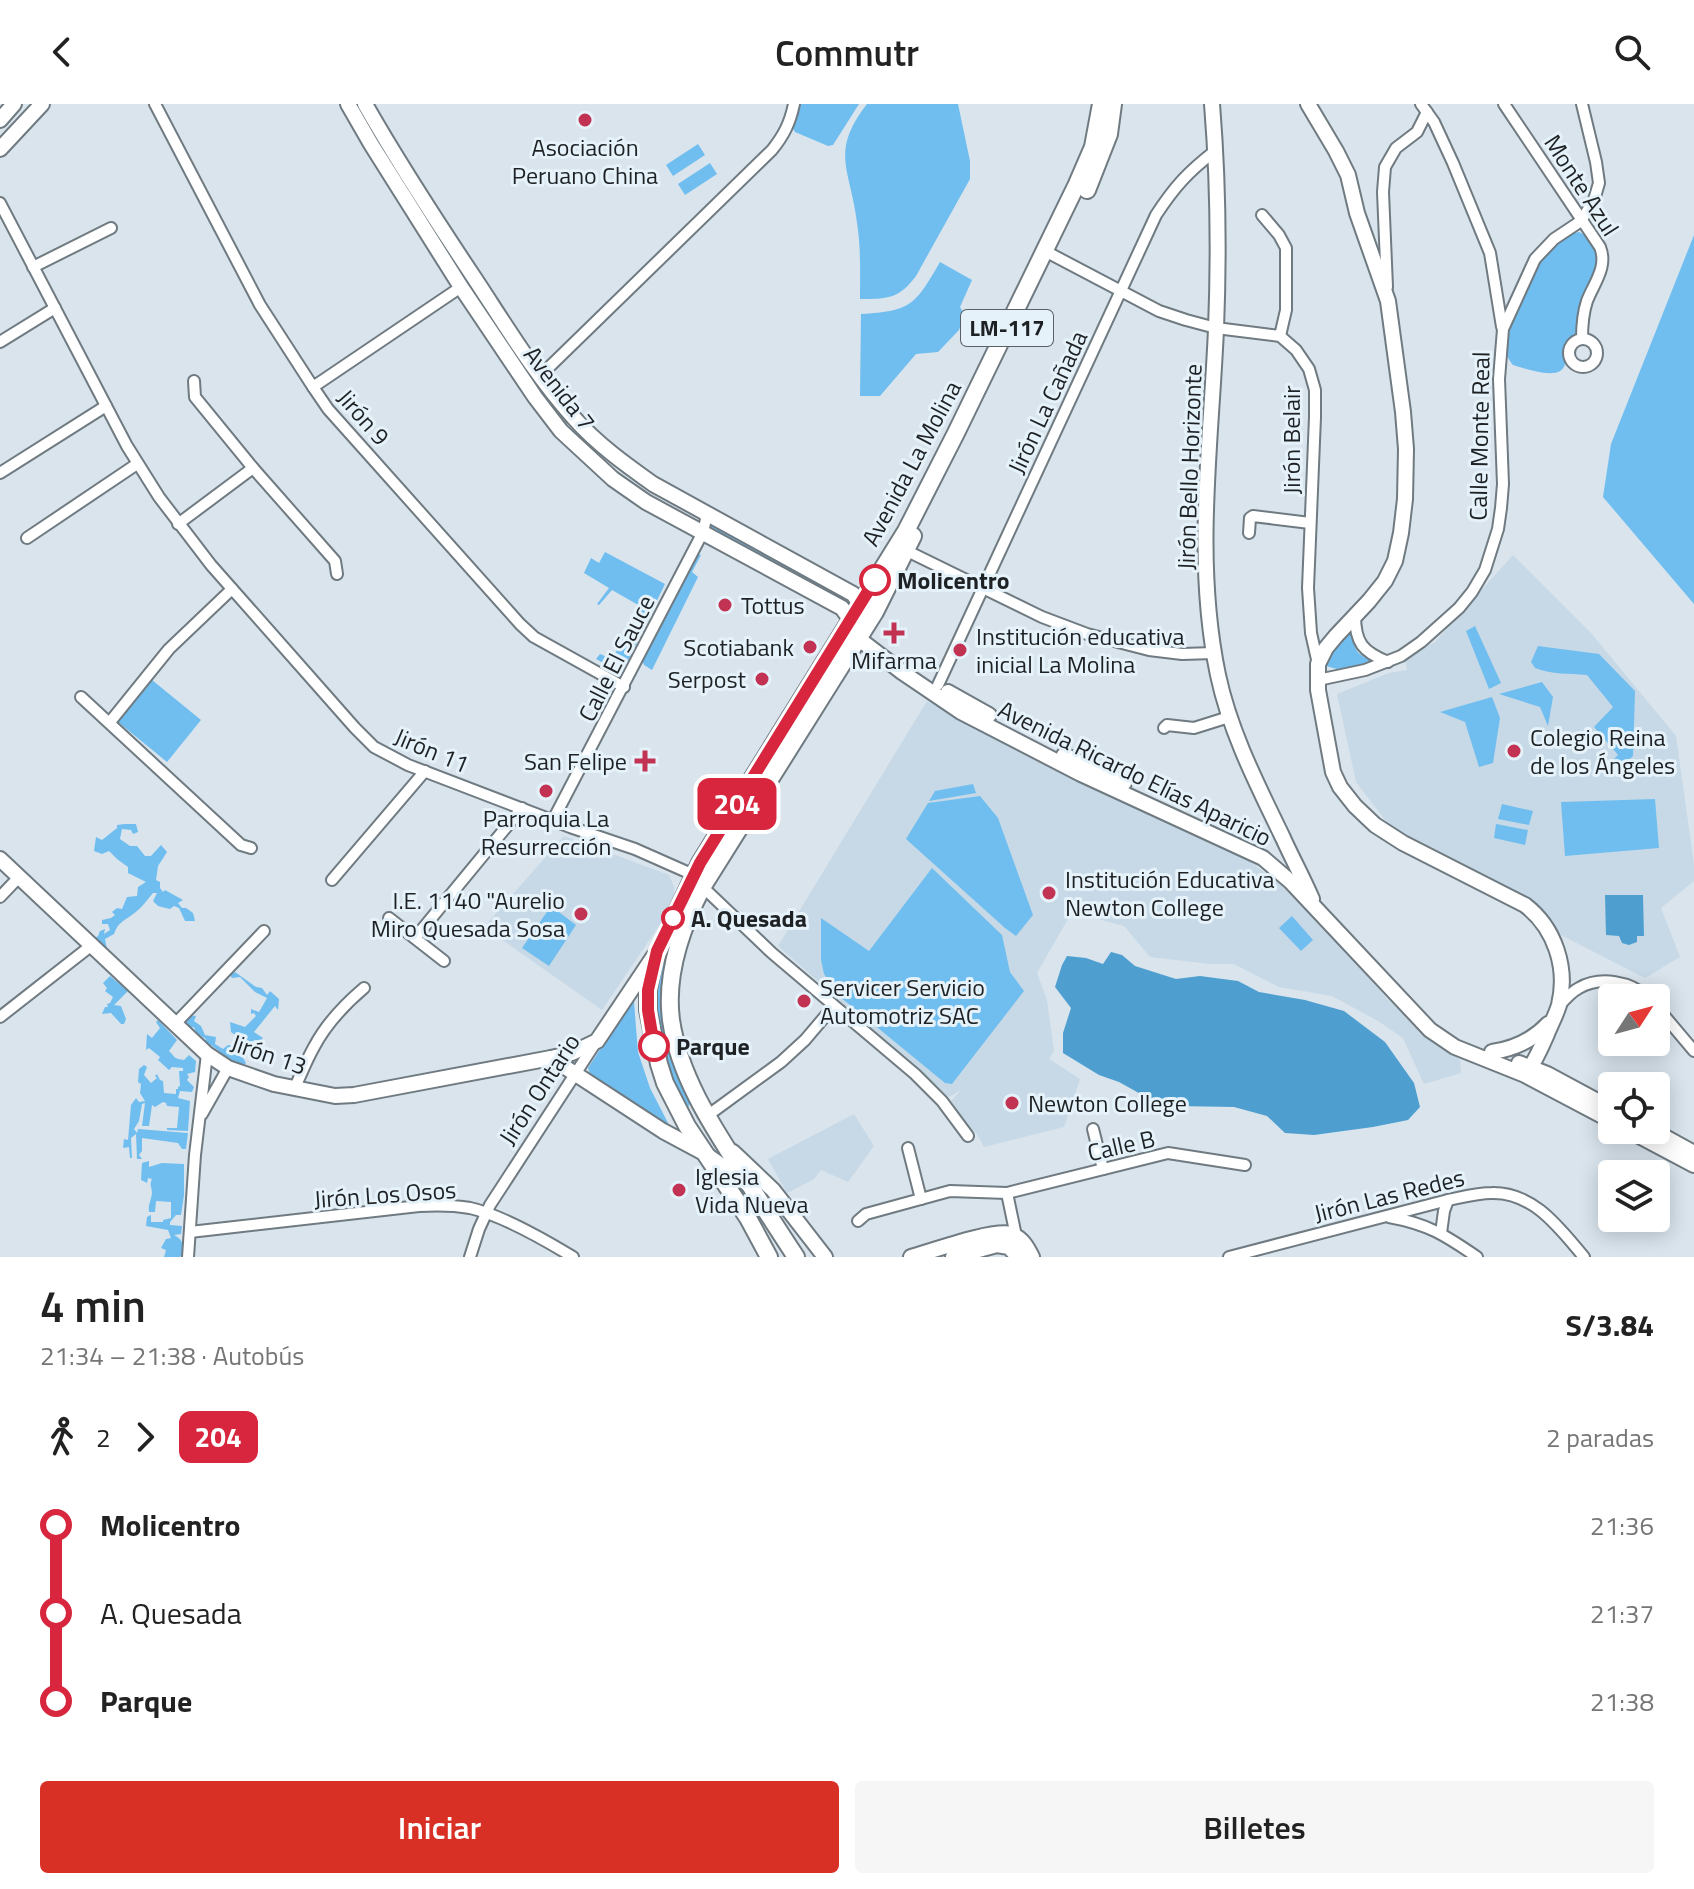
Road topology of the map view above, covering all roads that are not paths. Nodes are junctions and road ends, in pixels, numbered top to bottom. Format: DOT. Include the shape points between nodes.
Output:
graph roads {
  1 [pos="14,104"];
  2 [pos="42,104"];
  3 [pos="155,104"];
  4 [pos="348,104"];
  5 [pos="365,104"];
  6 [pos="794,104"];
  7 [pos="1101,104"];
  8 [pos="1113,104"];
  9 [pos="1212,104"];
  10 [pos="1308,104"];
  11 [pos="1504,104"];
  12 [pos="1582,104"];
  13 [pos="1424,108"];
  14 [pos="0,120"];
  15 [pos="1417,132"];
  16 [pos="1440,134"];
  17 [pos="377,140"];
  18 [pos="0,149"];
  19 [pos="1215,151"];
  20 [pos="0,203"];
  21 [pos="1262,215"];
  22 [pos="1581,221"];
  23 [pos="1384,222"];
  24 [pos="111,228"];
  25 [pos="1362,228"];
  26 [pos="1049,253"];
  27 [pos="33,267"];
  28 [pos="461,287"];
  29 [pos="1121,291"];
  30 [pos="1388,301"];
  31 [pos="55,308"];
  32 [pos="1216,328"];
  33 [pos="1503,329"];
  34 [pos="1280,336"];
  35 [pos="1582,339"];
  36 [pos="0,342"];
  37 [pos="518,358"];
  38 [pos="540,376"];
  39 [pos="194,381"];
  40 [pos="313,387"];
  41 [pos="106,406"];
  42 [pos="137,464"];
  43 [pos="253,468"];
  44 [pos="0,473"];
  45 [pos="704,512"];
  46 [pos="1310,523"];
  47 [pos="178,524"];
  48 [pos="703,532"];
  49 [pos="1249,533"];
  50 [pos="27,538"];
  51 [pos="901,549"];
  52 [pos="337,574"];
  53 [pos="982,588"];
  54 [pos="232,589"];
  55 [pos="860,604"];
  56 [pos="1355,615"];
  57 [pos="858,630"];
  58 [pos="1214,653"];
  59 [pos="1388,662"];
  60 [pos="1318,664"];
  61 [pos="1318,680"];
  62 [pos="938,685"];
  63 [pos="624,687"];
  64 [pos="81,697"];
  65 [pos="1229,717"];
  66 [pos="110,722"];
  67 [pos="1164,728"];
  68 [pos="425,771"];
  69 [pos="522,808"];
  70 [pos="553,820"];
  71 [pos="1283,839"];
  72 [pos="251,848"];
  73 [pos="1267,851"];
  74 [pos="0,859"];
  75 [pos="19,877"];
  76 [pos="332,880"];
  77 [pos="698,881"];
  78 [pos="1307,888"];
  79 [pos="0,897"];
  80 [pos="1315,908"];
  81 [pos="389,918"];
  82 [pos="264,931"];
  83 [pos="415,938"];
  84 [pos="92,945"];
  85 [pos="657,951"];
  86 [pos="444,961"];
  87 [pos="1627,984"];
  88 [pos="364,988"];
  89 [pos="833,1007"];
  90 [pos="1556,1012"];
  91 [pos="0,1017"];
  92 [pos="1670,1023"];
  93 [pos="175,1024"];
  94 [pos="597,1041"];
  95 [pos="1521,1043"];
  96 [pos="1694,1051"];
  97 [pos="1492,1052"];
  98 [pos="207,1054"];
  99 [pos="551,1058"];
  100 [pos="1525,1066"];
  101 [pos="228,1068"];
  102 [pos="575,1074"];
  103 [pos="294,1089"];
  104 [pos="1564,1089"];
  105 [pos="1598,1103"];
  106 [pos="1598,1112"];
  107 [pos="707,1116"];
  108 [pos="199,1119"];
  109 [pos="1093,1129"];
  110 [pos="968,1136"];
  111 [pos="1670,1140"];
  112 [pos="722,1142"];
  113 [pos="1654,1144"];
  114 [pos="908,1148"];
  115 [pos="704,1153"];
  116 [pos="1694,1153"];
  117 [pos="1245,1165"];
  118 [pos="1694,1165"];
  119 [pos="1103,1169"];
  120 [pos="750,1185"];
  121 [pos="1007,1193"];
  122 [pos="921,1199"];
  123 [pos="1448,1200"];
  124 [pos="486,1213"];
  125 [pos="1383,1216"];
  126 [pos="858,1221"];
  127 [pos="190,1232"];
  128 [pos="1441,1233"];
  129 [pos="1016,1236"];
  130 [pos="188,1257"];
  131 [pos="470,1257"];
  132 [pos="573,1257"];
  133 [pos="769,1257"];
  134 [pos="796,1257"];
  135 [pos="825,1257"];
  136 [pos="911,1257"];
  137 [pos="953,1257"];
  138 [pos="1018,1257"];
  139 [pos="1032,1257"];
  140 [pos="1229,1257"];
  141 [pos="1477,1257"];
  142 [pos="1584,1257"];
  1 -- 14 [label="street"];
  2 -- 18 [label="street"];
  3 -- 40 [label="street, Jirón 9" via="260,305"];
  4 -- 17 [label="street, Avenida 7"];
  5 -- 17 [label="street, Avenida 7"];
  6 -- 38 [label="street" via="784,135 772,150"];
  7 -- 26 [label="main road, Avenida La Molina / LM-117" via="1093,147"];
  8 -- 26 [label="main road, Avenida La Molina / LM-117" via="1096,169"];
  9 -- 19 [label="street, Jirón Bello Horizonte"];
  10 -- 25 [label="street" via="1348,175"];
  11 -- 22 [label="street, Monte Azul"];
  12 -- 22 [label="street, Calle Monte Real" via="1599,183"];
  13 -- 15 [label="street"];
  13 -- 16 [label="street"];
  15 -- 16 [label="street"];
  15 -- 23 [label="street" via="1396,148 1385,167"];
  16 -- 33 [label="street" via="1490,253"];
  17 -- 28 [label="street, Avenida 7"];
  17 -- 37 [label="street, Avenida 7" via="438,224"];
  19 -- 29 [label="street, Jirón La Cañada" via="1172,190"];
  19 -- 32 [label="street, Jirón Bello Horizonte"];
  20 -- 27 [label="street, Jirón 11"];
  21 -- 34 [label="street" via="1286,248 1286,310"];
  22 -- 33 [label="street, Calle Monte Real" via="1535,259"];
  22 -- 35 [label="street, Monte Azul" via="1604,258 1582,320"];
  23 -- 25 [label="street"];
  23 -- 30 [label="street"];
  24 -- 27 [label="street"];
  25 -- 30 [label="street"];
  26 -- 29 [label="street"];
  26 -- 51 [label="main road, Avenida La Molina / LM-117"];
  27 -- 31 [label="street, Jirón 11"];
  28 -- 37 [label="street, Avenida 7"];
  28 -- 40 [label="street"];
  29 -- 32 [label="street" via="1159,311"];
  29 -- 53 [label="street, Jirón La Cañada"];
  30 -- 56 [label="street" via="1403,412 1405,499 1395,561"];
  31 -- 36 [label="street"];
  31 -- 41 [label="street, Jirón 11"];
  32 -- 34 [label="street"];
  32 -- 58 [label="street, Jirón Bello Horizonte" via="1204,544"];
  33 -- 59 [label="street, Calle Monte Real" via="1503,484 1498,529 1485,570 1444,623"];
  34 -- 46 [label="street, Jirón Belair" via="1309,369 1315,390"];
  37 -- 38 [label="street, Avenida 7"];
  37 -- 48 [label="street, Avenida 7" via="561,431 584,454 646,502"];
  38 -- 45 [label="street, Avenida 7" via="597,441 653,484"];
  39 -- 43 [label="street" via="195,397"];
  40 -- 63 [label="street, Jirón 9" via="520,624"];
  41 -- 42 [label="street, Jirón 11"];
  41 -- 44 [label="street"];
  42 -- 47 [label="street, Jirón 11"];
  42 -- 50 [label="street"];
  43 -- 47 [label="street"];
  43 -- 52 [label="street" via="335,561"];
  45 -- 48 [label="street, Calle El Sauce"];
  45 -- 55 [label="street, Avenida 7" via="853,594"];
  46 -- 49 [label="street" via="1253,516"];
  46 -- 60 [label="street, Jirón Belair" via="1309,599"];
  47 -- 54 [label="street, Jirón 11"];
  48 -- 57 [label="street, Avenida 7" via="842,608"];
  48 -- 63 [label="street, Calle El Sauce"];
  51 -- 53 [label="street"];
  51 -- 55 [label="main road, Avenida La Molina / LM-117"];
  51 -- 57 [label="main road, Avenida La Molina / LM-117" via="875,612"];
  53 -- 58 [label="street" via="1087,634 1149,650"];
  53 -- 62 [label="street, Jirón La Cañada"];
  54 -- 66 [label="street" via="169,649"];
  54 -- 68 [label="street, Jirón 11" via="374,747"];
  55 -- 57 [label="main road, Avenida La Molina / LM-117"];
  56 -- 59 [label="street" via="1361,645"];
  56 -- 60 [label="street"];
  57 -- 62 [label="street, Avenida Ricardo Elías Aparicio"];
  57 -- 77 [label="main road, Avenida La Molina / LM-117"];
  57 -- 80 [label="street, Avenida Ricardo Elías Aparicio" via="902,672 961,712 1263,858"];
  58 -- 65 [label="street, Jirón Bello Horizonte"];
  59 -- 61 [label="street, Calle Monte Real"];
  60 -- 61 [label="street"];
  61 -- 90 [label="street" via="1340,787 1375,825 1536,914 1560,960"];
  62 -- 73 [label="street, Avenida Ricardo Elías Aparicio" via="1042,745"];
  63 -- 70 [label="street, Calle El Sauce"];
  64 -- 66 [label="street"];
  65 -- 67 [label="street" via="1194,728"];
  65 -- 71 [label="street, Jirón Bello Horizonte"];
  66 -- 72 [label="street" via="241,845"];
  68 -- 69 [label="street, Jirón 11"];
  68 -- 76 [label="street"];
  69 -- 70 [label="street, Jirón 11"];
  69 -- 83 [label="street"];
  70 -- 77 [label="street, Jirón 11" via="678,867"];
  71 -- 73 [label="street"];
  71 -- 78 [label="street, Jirón Bello Horizonte"];
  73 -- 78 [label="street, Avenida Ricardo Elías Aparicio"];
  74 -- 75 [label="street, Jirón 13"];
  75 -- 79 [label="street"];
  75 -- 84 [label="street, Jirón 13"];
  77 -- 85 [label="main road, Avenida La Molina / LM-117"];
  77 -- 89 [label="street, Jirón 11"];
  77 -- 107 [label="main road, Avenida La Molina / LM-117" via="675,958 671,1019 683,1065"];
  78 -- 80 [label="street, Jirón Bello Horizonte"];
  78 -- 97 [label="street, Avenida Ricardo Elías Aparicio" via="1434,1023"];
  80 -- 100 [label="street, Avenida Ricardo Elías Aparicio" via="1430,1030 1455,1047"];
  81 -- 83 [label="street"];
  82 -- 93 [label="street"];
  83 -- 86 [label="street"];
  84 -- 91 [label="street"];
  84 -- 93 [label="street, Jirón 13"];
  85 -- 94 [label="street, Jirón Ontario"];
  85 -- 115 [label="main road, Avenida La Molina / LM-117" via="648,1010 659,1064"];
  87 -- 90 [label="street" via="1583,985"];
  88 -- 103 [label="street" via="325,1029"];
  89 -- 107 [label="street" via="781,1062"];
  89 -- 110 [label="street, Jirón 11" via="915,1074"];
  90 -- 95 [label="street" via="1545,1028"];
  90 -- 100 [label="street"];
  92 -- 96 [label="street"];
  93 -- 98 [label="street, Jirón 13"];
  94 -- 99 [label="street, Jirón 13"];
  94 -- 102 [label="street, Jirón Ontario"];
  95 -- 97 [label="street"];
  95 -- 100 [label="street"];
  97 -- 100 [label="street, Avenida Ricardo Elías Aparicio"];
  98 -- 101 [label="street, Jirón 13"];
  98 -- 108 [label="street"];
  99 -- 102 [label="street"];
  99 -- 103 [label="street, Jirón 13" via="354,1095"];
  100 -- 104 [label="street, Avenida Ricardo Elías Aparicio"];
  100 -- 104 [label="street, Avenida Ricardo Elías Aparicio" via="1538,1063"];
  101 -- 103 [label="street, Jirón 13"];
  101 -- 108 [label="street"];
  102 -- 115 [label="street"];
  102 -- 124 [label="street, Jirón Ontario"];
  104 -- 105 [label="street, Avenida Ricardo Elías Aparicio"];
  104 -- 106 [label="street, Avenida Ricardo Elías Aparicio"];
  107 -- 112 [label="main road, Avenida La Molina / LM-117"];
  108 -- 127 [label="street"];
  109 -- 119 [label="street"];
  111 -- 116 [label="street"];
  112 -- 120 [label="main road, Avenida La Molina / LM-117"];
  112 -- 135 [label="street" via="773,1190"];
  113 -- 118 [label="street"];
  114 -- 122 [label="street"];
  115 -- 120 [label="street"];
  115 -- 133 [label="main road, Avenida La Molina / LM-117"];
  117 -- 119 [label="street, Calle B" via="1168,1153"];
  119 -- 121 [label="street, Calle B"];
  120 -- 134 [label="main road, Avenida La Molina / LM-117"];
  121 -- 122 [label="street, Calle B" via="950,1191"];
  121 -- 129 [label="street"];
  122 -- 126 [label="street, Calle B"];
  123 -- 125 [label="street, Jirón Las Redes"];
  123 -- 128 [label="street"];
  123 -- 142 [label="street, Jirón Las Redes" via="1496,1192 1524,1199 1546,1214"];
  124 -- 127 [label="street, Jirón Los Osos" via="419,1206"];
  124 -- 131 [label="street, Jirón Ontario"];
  124 -- 132 [label="street, Jirón Los Osos"];
  125 -- 128 [label="street"];
  125 -- 140 [label="street, Jirón Las Redes"];
  127 -- 130 [label="street"];
  128 -- 141 [label="street"];
  129 -- 136 [label="street" via="998,1233"];
  129 -- 139 [label="street"];
  137 -- 138 [label="street" via="997,1245 1009,1247"];
}
